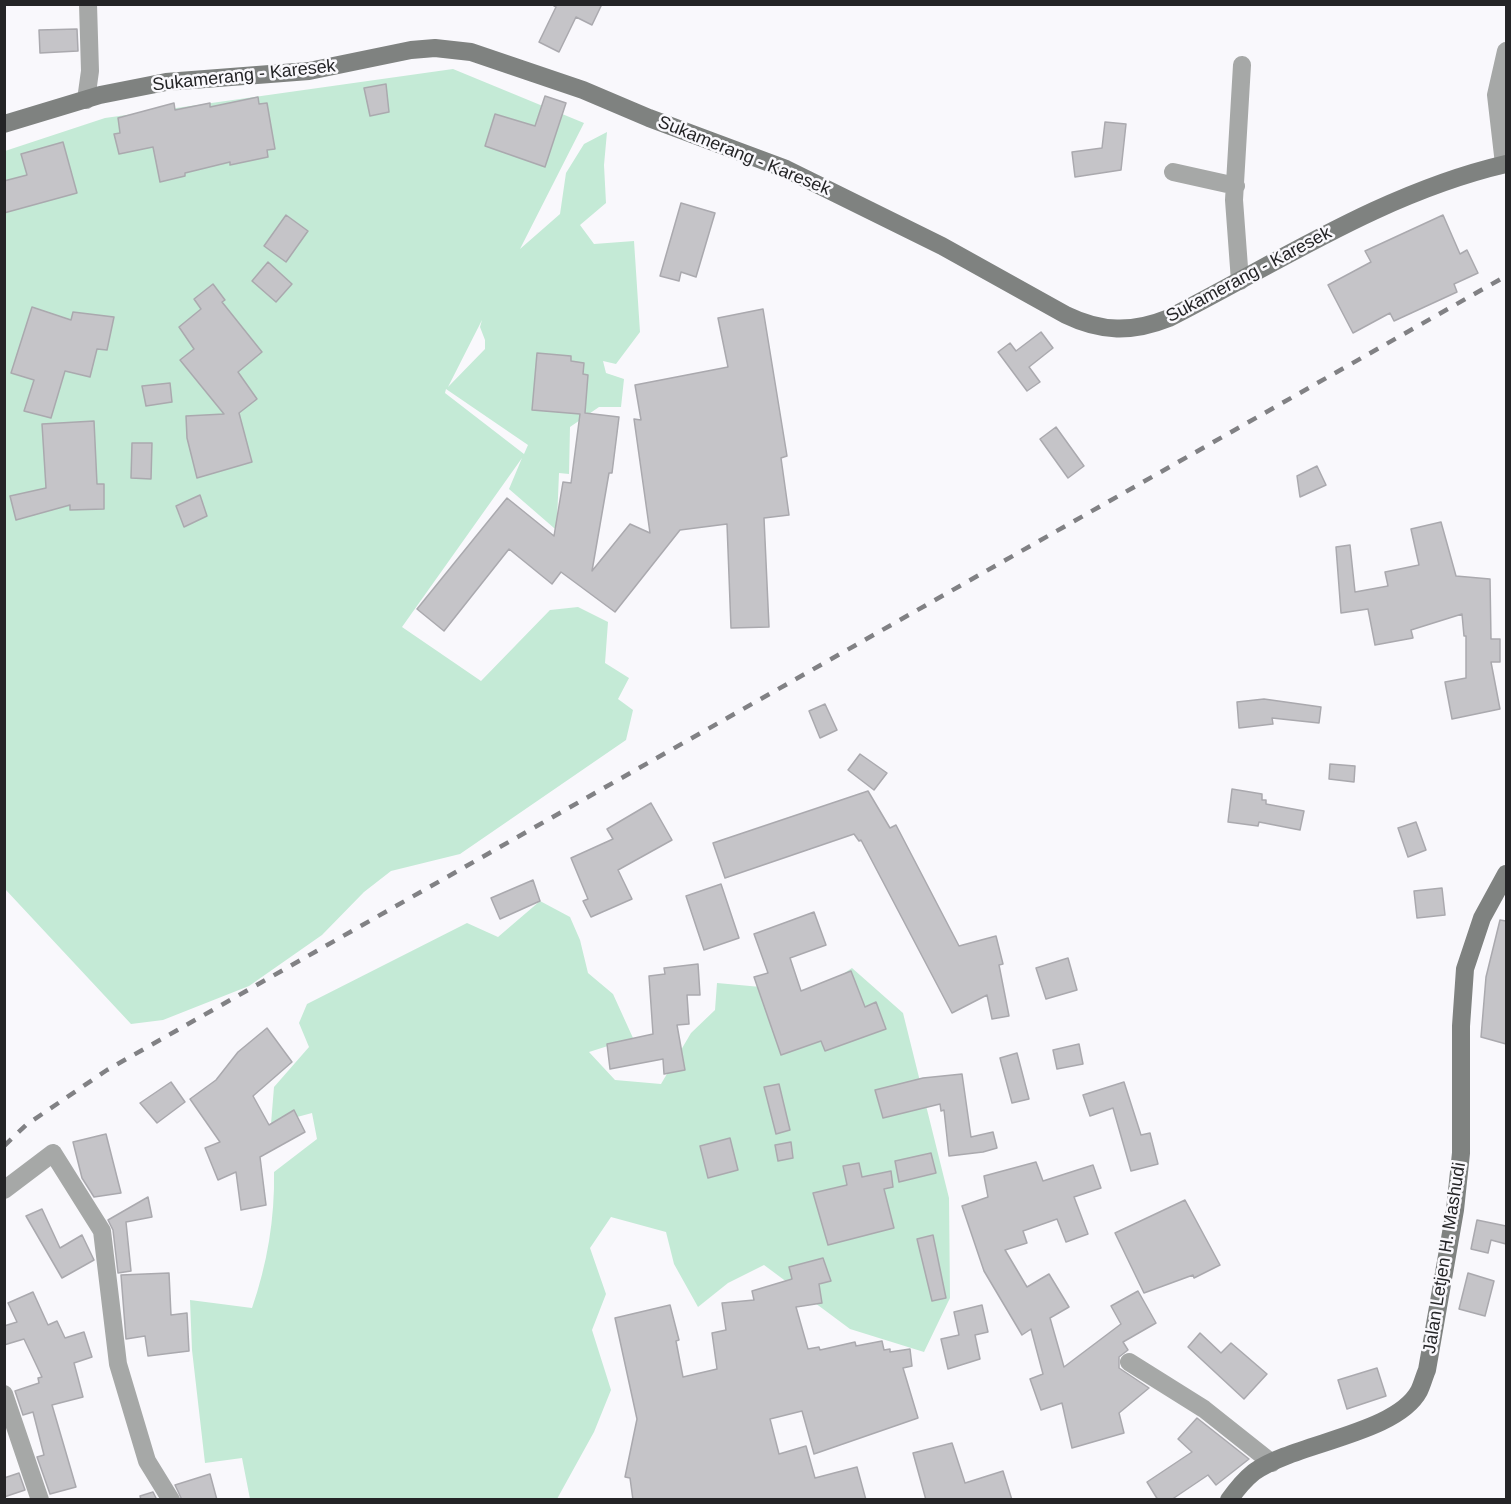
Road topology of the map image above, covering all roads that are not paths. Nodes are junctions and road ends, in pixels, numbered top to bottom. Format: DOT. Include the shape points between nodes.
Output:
graph roads {
  1 [pos="88,4"];
  2 [pos="1506,51"];
  3 [pos="1242,65"];
  4 [pos="86,100"];
  5 [pos="4,124"];
  6 [pos="1505,164"];
  7 [pos="1173,172"];
  8 [pos="1236,186"];
  9 [pos="1240,282"];
  10 [pos="1506,874"];
  11 [pos="4,1190"];
  12 [pos="1129,1362"];
  13 [pos="4,1394"];
  14 [pos="1272,1463"];
  15 [pos="40,1500"];
  16 [pos="171,1500"];
  17 [pos="1229,1500"];
  1 -- 4 [label="street" via="90,71"];
  2 -- 6 [label="street" via="1496,95"];
  3 -- 8 [label="street"];
  4 -- 5 [label="street, Sukamerang - Karesek"];
  4 -- 9 [label="street, Sukamerang - Karesek" via="166,82 309,71 411,50 471,52 583,90 786,169 942,246 1086,325 1108,329 1148,326"];
  6 -- 9 [label="street, Sukamerang - Karesek" via="1404,197 1314,240"];
  7 -- 8 [label="street"];
  8 -- 9 [label="street"];
  10 -- 14 [label="street, Jalan Letjen H. Mashudi" via="1482,918 1465,969 1461,1153 1455,1210 1426,1370 1418,1393 1393,1416"];
  11 -- 16 [label="street" via="53,1153 102,1231 117,1364 147,1461"];
  12 -- 14 [label="street" via="1204,1409"];
  13 -- 15 [label="street"];
  14 -- 17 [label="street, Jalan Letjen H. Mashudi" via="1255,1472"];
}
